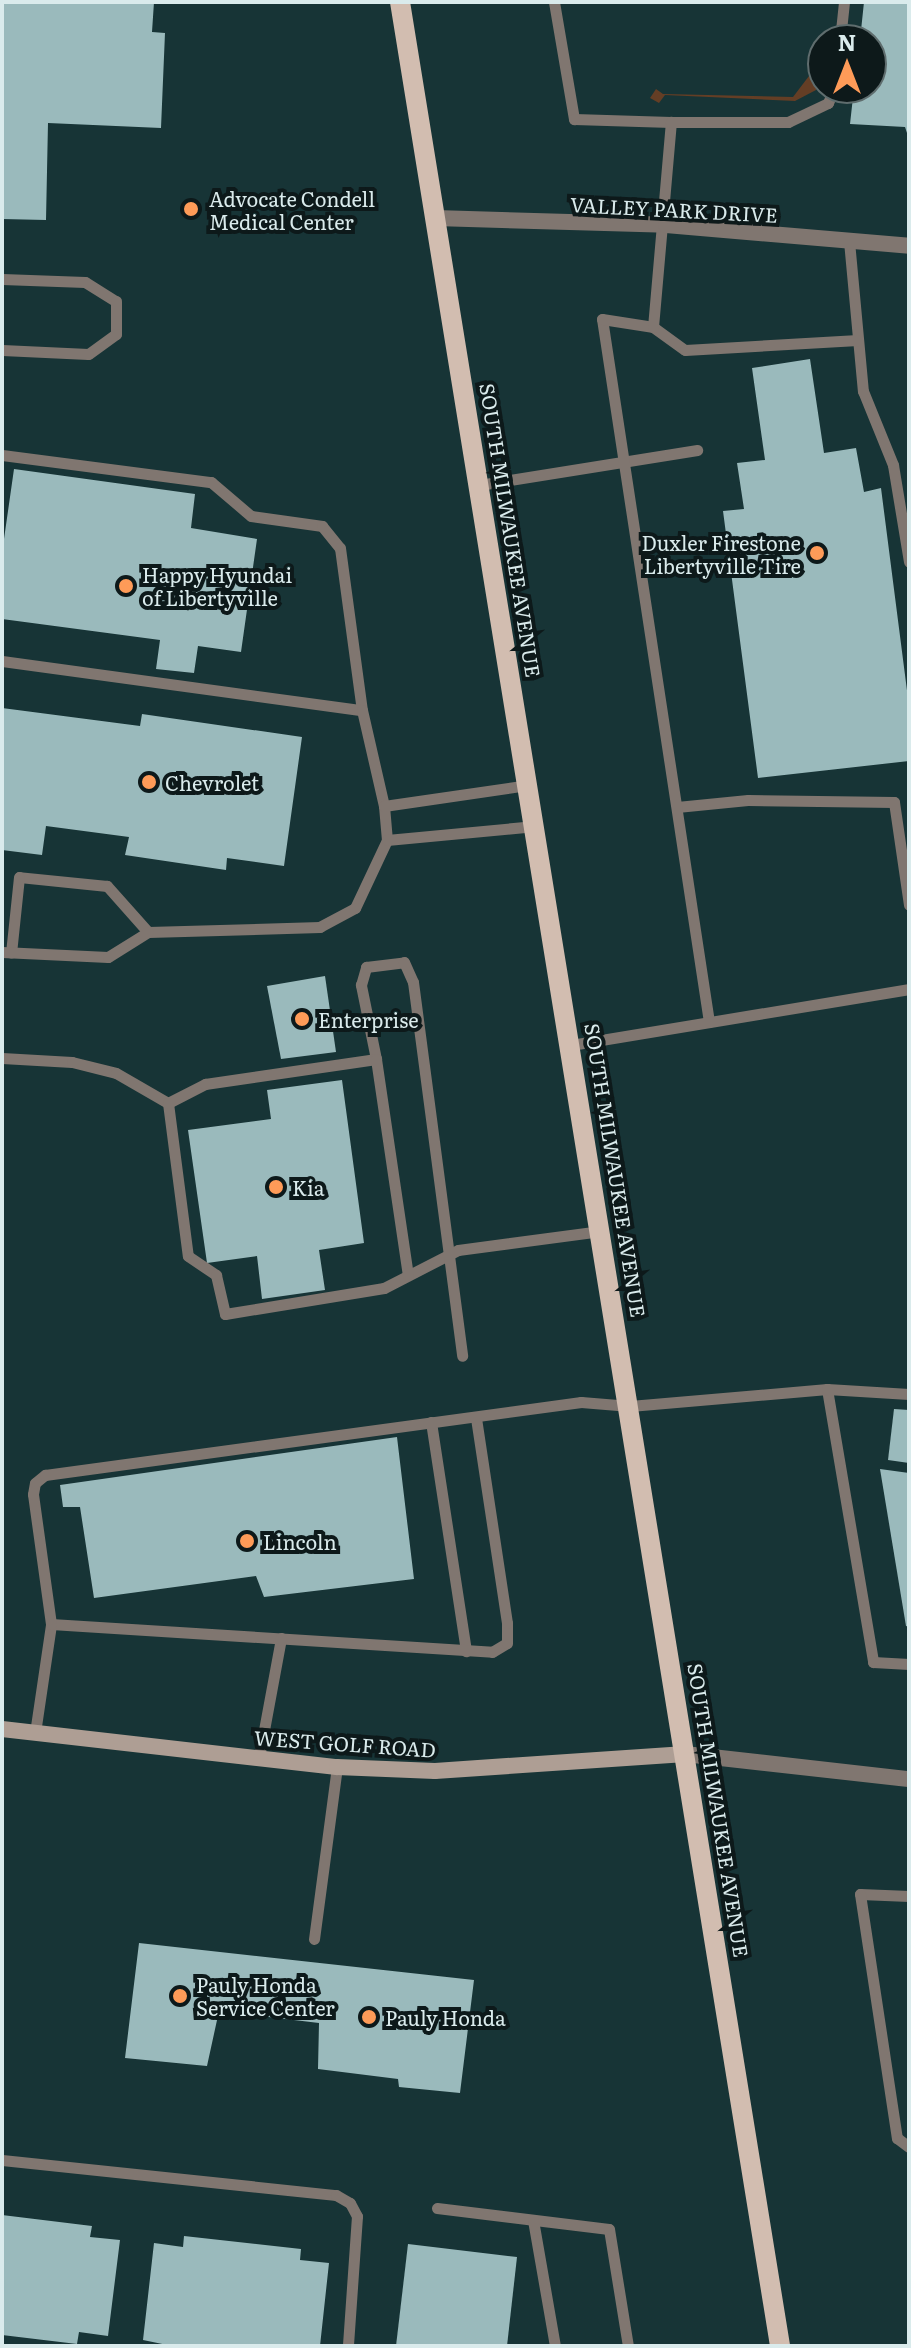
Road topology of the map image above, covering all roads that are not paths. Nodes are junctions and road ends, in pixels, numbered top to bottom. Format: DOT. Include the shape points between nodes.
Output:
graph roads {
  1 [pos="400,2"];
  2 [pos="554,2"];
  3 [pos="844,2"];
  4 [pos="842,24"];
  5 [pos="826,104"];
  6 [pos="671,122"];
  7 [pos="435,218"];
  8 [pos="666,225"];
  9 [pos="849,241"];
  10 [pos="909,246"];
  11 [pos="2,279"];
  12 [pos="653,327"];
  13 [pos="858,340"];
  14 [pos="2,350"];
  15 [pos="697,450"];
  16 [pos="2,455"];
  17 [pos="625,459"];
  18 [pos="479,485"];
  19 [pos="909,562"];
  20 [pos="2,661"];
  21 [pos="362,710"];
  22 [pos="528,785"];
  23 [pos="384,806"];
  24 [pos="677,807"];
  25 [pos="535,826"];
  26 [pos="387,840"];
  27 [pos="909,905"];
  28 [pos="148,932"];
  29 [pos="7,953"];
  30 [pos="909,989"];
  31 [pos="709,1022"];
  32 [pos="571,1045"];
  33 [pos="2,1058"];
  34 [pos="376,1059"];
  35 [pos="168,1103"];
  36 [pos="602,1231"];
  37 [pos="446,1256"];
  38 [pos="408,1275"];
  39 [pos="462,1356"];
  40 [pos="827,1389"];
  41 [pos="909,1394"];
  42 [pos="630,1406"];
  43 [pos="476,1417"];
  44 [pos="431,1422"];
  45 [pos="51,1624"];
  46 [pos="281,1638"];
  47 [pos="466,1651"];
  48 [pos="909,1664"];
  49 [pos="2,1729"];
  50 [pos="35,1733"];
  51 [pos="685,1754"];
  52 [pos="259,1757"];
  53 [pos="337,1767"];
  54 [pos="909,1779"];
  55 [pos="909,1896"];
  56 [pos="314,1939"];
  57 [pos="909,2147"];
  58 [pos="2,2160"];
  59 [pos="437,2208"];
  60 [pos="533,2220"];
  61 [pos="348,2346"];
  62 [pos="555,2346"];
  63 [pos="628,2346"];
  64 [pos="780,2346"];
  1 -- 7 [label="main road, SOUTH MILWAUKEE AVENUE"];
  2 -- 6 [label="lane" via="574,119"];
  3 -- 4 [label="lane"];
  5 -- 6 [label="lane" via="788,122"];
  6 -- 8 [label="lane"];
  7 -- 8 [label="street, VALLEY PARK DRIVE"];
  7 -- 18 [label="main road, SOUTH MILWAUKEE AVENUE"];
  8 -- 9 [label="street, VALLEY PARK DRIVE"];
  8 -- 12 [label="lane"];
  9 -- 10 [label="street, VALLEY PARK DRIVE"];
  9 -- 13 [label="lane"];
  11 -- 14 [label="lane" via="85,282 116,301 116,334 88,354"];
  12 -- 13 [label="lane" via="685,350"];
  12 -- 17 [label="lane" via="602,319"];
  13 -- 19 [label="lane" via="863,391 893,465"];
  15 -- 17 [label="lane"];
  16 -- 21 [label="lane" via="211,482 251,516 322,526 340,548"];
  17 -- 18 [label="lane"];
  17 -- 24 [label="lane"];
  18 -- 22 [label="main road, SOUTH MILWAUKEE AVENUE"];
  20 -- 21 [label="lane"];
  21 -- 23 [label="lane"];
  22 -- 23 [label="lane"];
  22 -- 25 [label="main road, SOUTH MILWAUKEE AVENUE"];
  23 -- 26 [label="lane"];
  24 -- 27 [label="lane" via="748,800 894,802"];
  24 -- 31 [label="lane"];
  25 -- 26 [label="lane"];
  25 -- 32 [label="main road, SOUTH MILWAUKEE AVENUE"];
  26 -- 28 [label="lane" via="355,908 320,927"];
  28 -- 29 [label="lane" via="108,957"];
  28 -- 29 [label="lane" via="107,886 19,877"];
  30 -- 31 [label="lane"];
  31 -- 32 [label="lane"];
  32 -- 36 [label="main road, SOUTH MILWAUKEE AVENUE"];
  33 -- 35 [label="lane" via="72,1062 116,1073"];
  34 -- 35 [label="lane" via="205,1084"];
  34 -- 37 [label="lane" via="361,985 366,967 404,962 413,982"];
  34 -- 38 [label="lane"];
  35 -- 38 [label="lane" via="188,1256 216,1275 225,1314 384,1288"];
  36 -- 37 [label="lane" via="458,1250"];
  36 -- 42 [label="main road, SOUTH MILWAUKEE AVENUE"];
  37 -- 38 [label="lane"];
  37 -- 39 [label="lane"];
  40 -- 41 [label="lane"];
  40 -- 42 [label="lane"];
  40 -- 48 [label="lane" via="873,1662"];
  42 -- 43 [label="lane" via="581,1402"];
  42 -- 51 [label="main road, SOUTH MILWAUKEE AVENUE"];
  43 -- 44 [label="lane"];
  43 -- 47 [label="lane" via="507,1643 492,1652"];
  44 -- 45 [label="lane" via="45,1475 35,1483"];
  44 -- 47 [label="lane"];
  45 -- 46 [label="lane"];
  45 -- 50 [label="lane"];
  46 -- 47 [label="lane"];
  46 -- 52 [label="lane"];
  49 -- 50 [label="street, WEST GOLF ROAD"];
  50 -- 52 [label="street, WEST GOLF ROAD"];
  51 -- 53 [label="street, WEST GOLF ROAD" via="435,1771"];
  51 -- 54 [label="street"];
  51 -- 64 [label="main road, SOUTH MILWAUKEE AVENUE"];
  52 -- 53 [label="street, WEST GOLF ROAD"];
  53 -- 56 [label="lane"];
  55 -- 57 [label="lane" via="860,1894 897,2138"];
  58 -- 61 [label="lane" via="336,2195 350,2203 357,2216"];
  59 -- 60 [label="lane"];
  60 -- 62 [label="lane"];
  60 -- 63 [label="lane" via="609,2229"];
}
